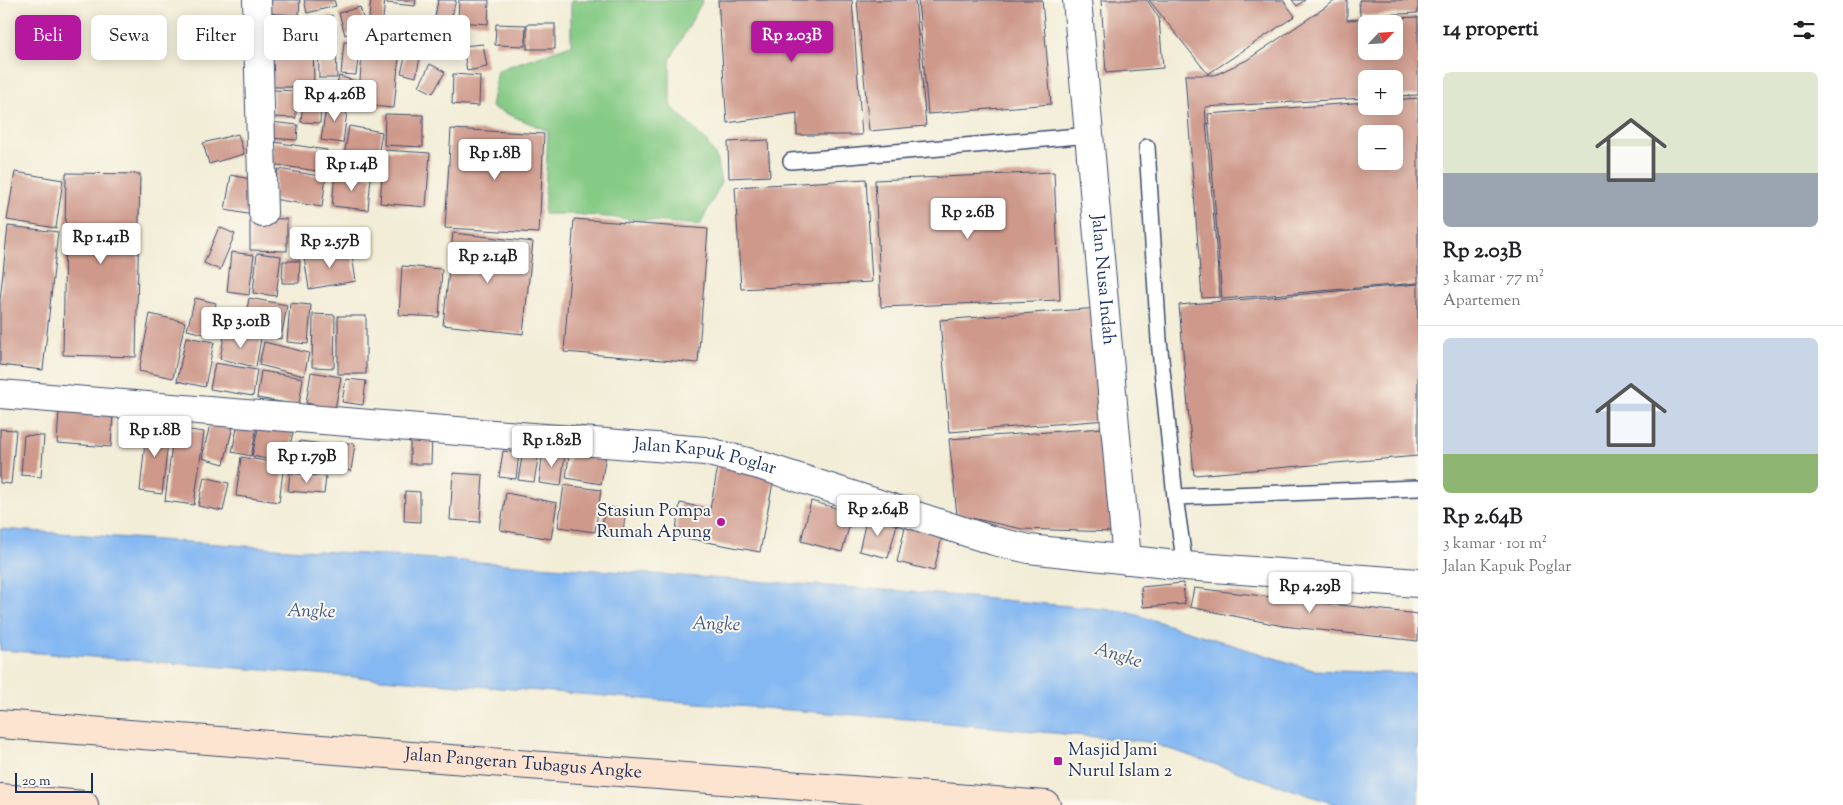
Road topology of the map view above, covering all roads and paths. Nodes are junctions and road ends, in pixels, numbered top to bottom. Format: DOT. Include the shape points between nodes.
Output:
graph roads {
  1 [pos="257,0"];
  2 [pos="1077,0"];
  3 [pos="1090,136"];
  4 [pos="1147,147"];
  5 [pos="791,161"];
  6 [pos="263,213"];
  7 [pos="0,394"];
  8 [pos="1418,488"];
  9 [pos="1175,497"];
  10 [pos="1127,560"];
  11 [pos="1185,566"];
  12 [pos="1418,583"];
  13 [pos="0,724"];
  14 [pos="0,798"];
  15 [pos="84,805"];
  16 [pos="1046,805"];
  1 -- 6 [label="street"];
  2 -- 3 [label="street, Jalan Nusa Indah"];
  3 -- 5 [label="lane"];
  3 -- 10 [label="street, Jalan Nusa Indah"];
  4 -- 9 [label="lane" via="1159,340"];
  7 -- 10 [label="street, Jalan Kapuk Poglar" via="705,451 759,465 994,541 1029,550"];
  8 -- 9 [label="lane"];
  9 -- 11 [label="lane"];
  10 -- 11 [label="street, Jalan Kapuk Poglar"];
  11 -- 12 [label="street, Jalan Kapuk Poglar"];
  13 -- 16 [label="main road, Jalan Pangeran Tubagus Angke"];
  14 -- 15 [label="main road"];
}
